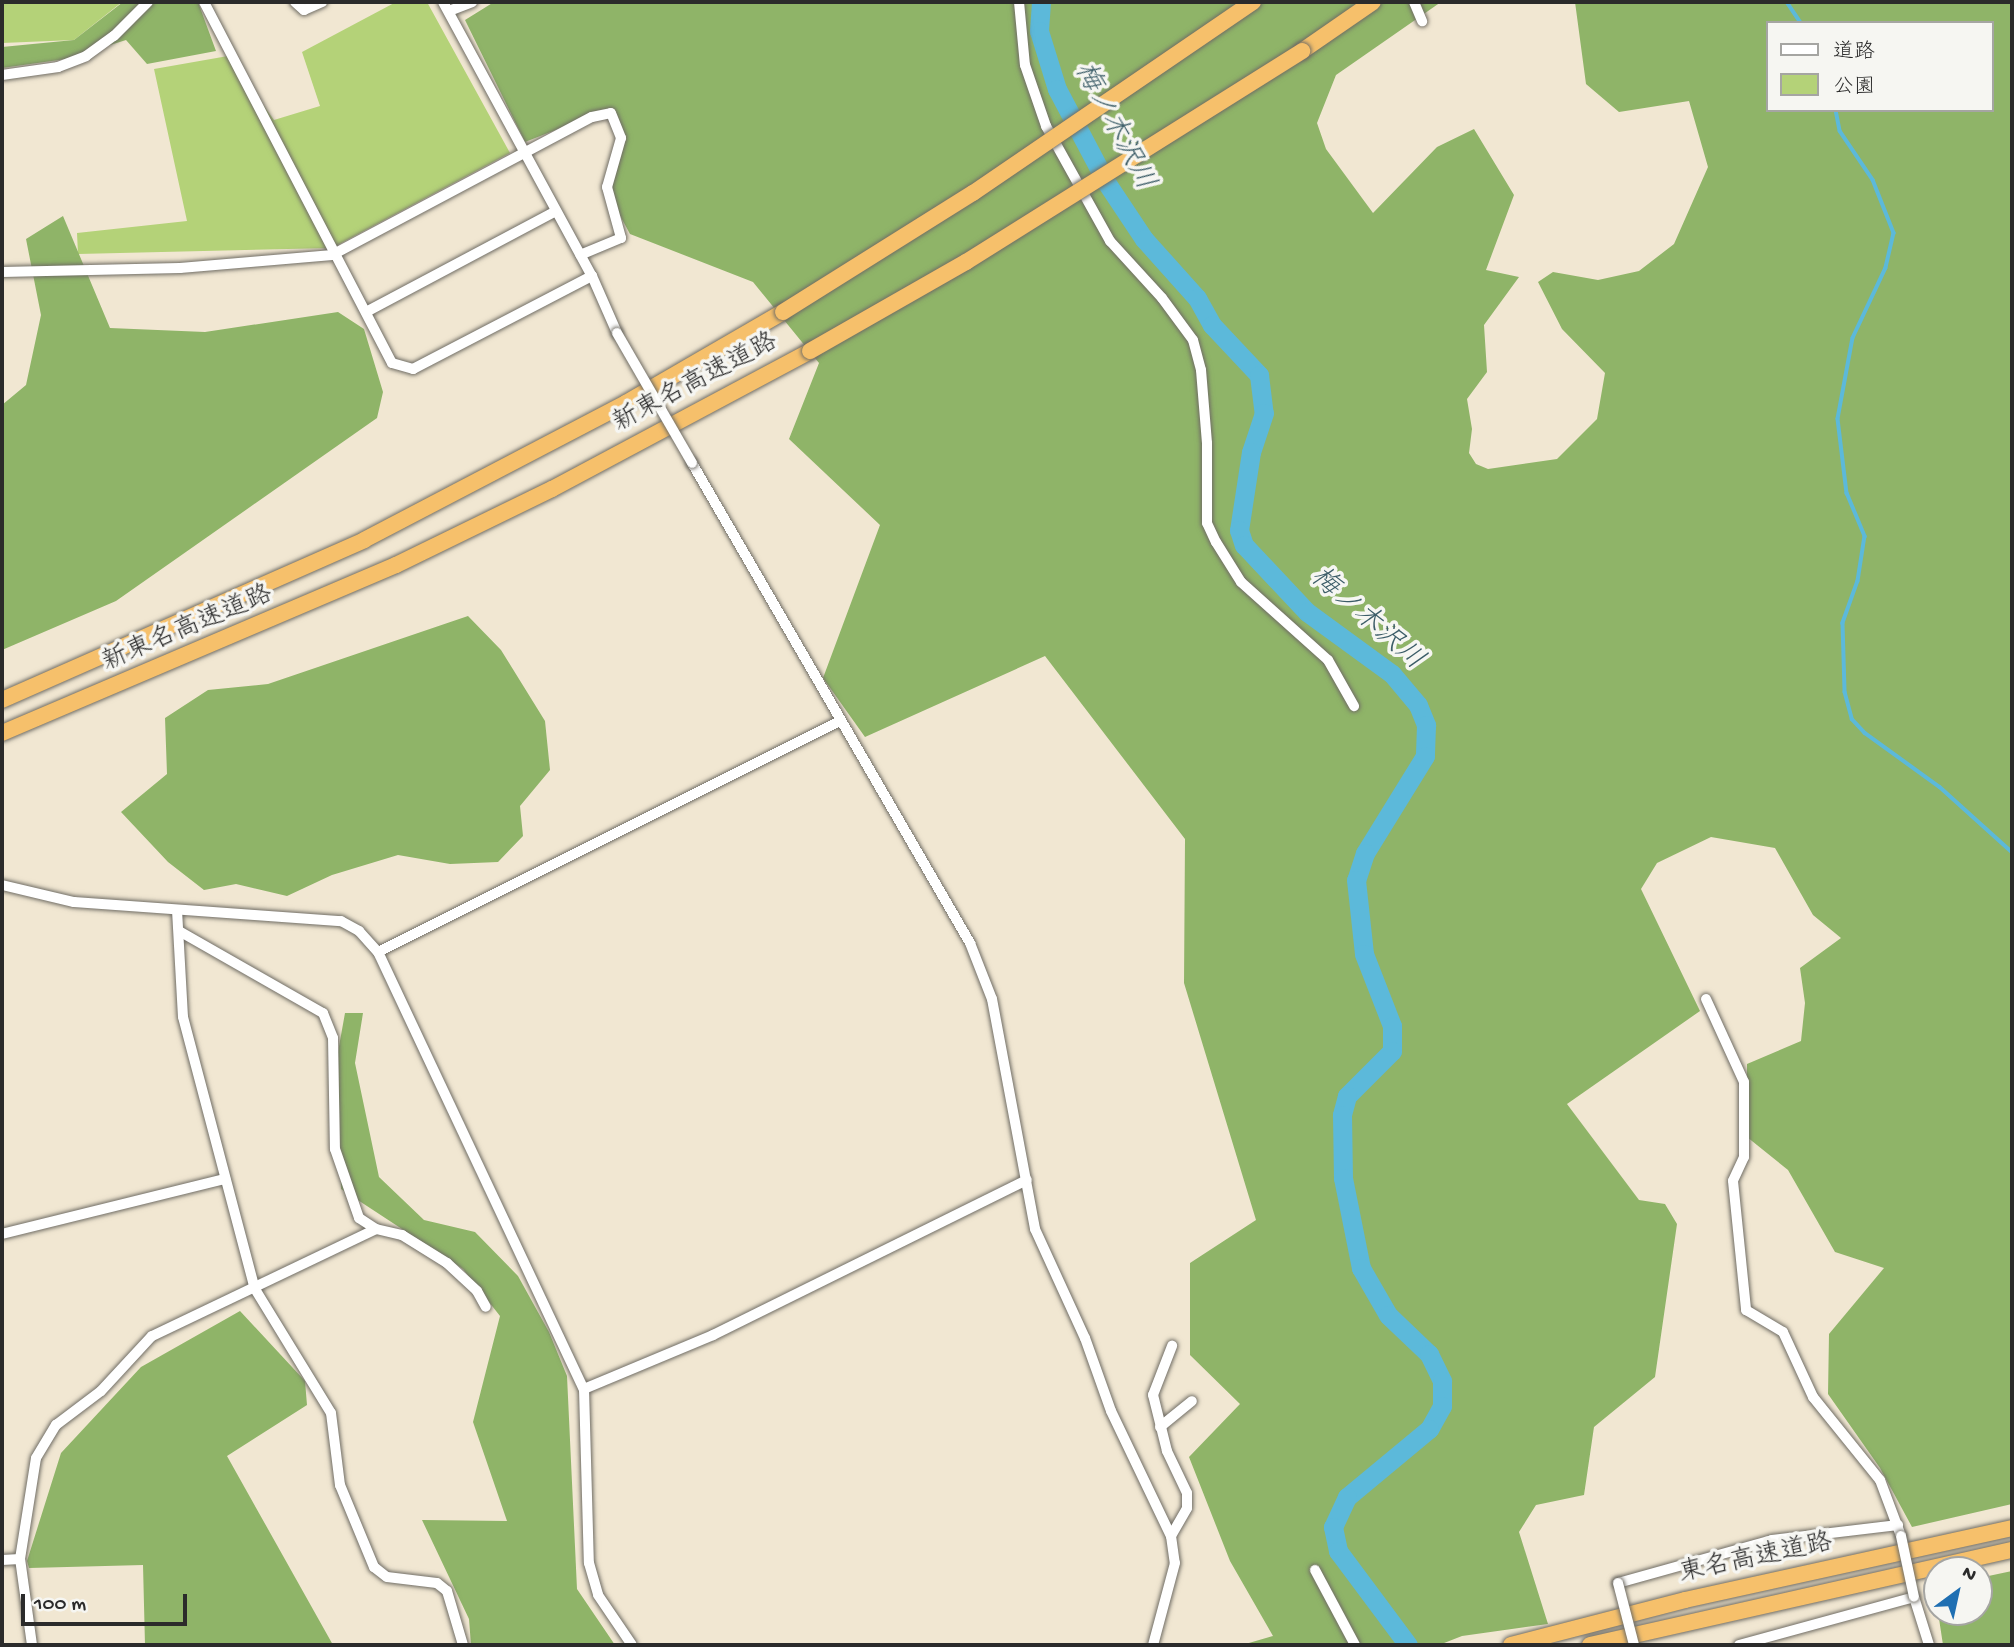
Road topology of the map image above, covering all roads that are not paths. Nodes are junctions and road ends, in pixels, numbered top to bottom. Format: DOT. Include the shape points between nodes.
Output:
graph roads {
  1 [pos="148,2"];
  2 [pos="204,2"];
  3 [pos="295,2"];
  4 [pos="322,2"];
  5 [pos="472,2"];
  6 [pos="1018,2"];
  7 [pos="1253,2"];
  8 [pos="1373,2"];
  9 [pos="1414,2"];
  10 [pos="446,6"];
  11 [pos="1422,21"];
  12 [pos="2,75"];
  13 [pos="524,156"];
  14 [pos="556,211"];
  15 [pos="332,255"];
  16 [pos="580,256"];
  17 [pos="2,272"];
  18 [pos="592,276"];
  19 [pos="366,312"];
  20 [pos="2,699"];
  21 [pos="1354,706"];
  22 [pos="838,722"];
  23 [pos="2,733"];
  24 [pos="2,885"];
  25 [pos="177,910"];
  26 [pos="179,931"];
  27 [pos="378,952"];
  28 [pos="1706,999"];
  29 [pos="225,1179"];
  30 [pos="1027,1180"];
  31 [pos="376,1229"];
  32 [pos="2,1234"];
  33 [pos="255,1289"];
  34 [pos="486,1307"];
  35 [pos="1172,1346"];
  36 [pos="584,1389"];
  37 [pos="1192,1401"];
  38 [pos="1160,1427"];
  39 [pos="2012,1528"];
  40 [pos="1899,1531"];
  41 [pos="1171,1536"];
  42 [pos="2012,1550"];
  43 [pos="20,1559"];
  44 [pos="2,1560"];
  45 [pos="1315,1570"];
  46 [pos="1914,1597"];
  47 [pos="1516,1644"];
  48 [pos="32,1645"];
  49 [pos="463,1645"];
  50 [pos="632,1645"];
  51 [pos="1153,1645"];
  52 [pos="1355,1645"];
  53 [pos="1590,1645"];
  54 [pos="1634,1645"];
  55 [pos="1739,1645"];
  56 [pos="1929,1645"];
  1 -- 12 [label="street" via="86,56 58,67"];
  2 -- 15 [label="street"];
  3 -- 4 [label="street" via="304,10"];
  5 -- 10 [label="street"];
  6 -- 21 [label="street" via="1025,65 1046,126 1110,242 1163,298 1193,340 1201,370 1208,443 1207,523 1216,542 1241,582 1328,660"];
  7 -- 20 [label="highway, 新東名高速道路, bridge" via="973,193 626,403 375,534 208,612"];
  8 -- 23 [label="highway, 新東名高速道路, bridge" via="990,248 552,489 397,565"];
  9 -- 11 [label="street"];
  10 -- 13 [label="street"];
  13 -- 14 [label="street"];
  13 -- 15 [label="street"];
  13 -- 16 [label="street" via="592,117 611,113 621,138 607,187 621,238"];
  14 -- 16 [label="street"];
  14 -- 19 [label="street"];
  15 -- 17 [label="street" via="180,268"];
  15 -- 19 [label="street"];
  16 -- 18 [label="street"];
  18 -- 19 [label="street" via="413,369 392,363"];
  18 -- 22 [label="street, bridge" via="617,333"];
  22 -- 27 [label="street"];
  22 -- 30 [label="street" via="970,943 992,999"];
  24 -- 25 [label="street" via="74,902"];
  25 -- 26 [label="street"];
  25 -- 27 [label="street" via="341,921 359,931"];
  26 -- 29 [label="street" via="183,1017"];
  26 -- 31 [label="street" via="323,1013 331,1024 335,1149 359,1218"];
  27 -- 36 [label="street"];
  28 -- 40 [label="street" via="1744,1082 1744,1157 1733,1181 1746,1310 1783,1332 1813,1397 1880,1480"];
  29 -- 32 [label="street"];
  29 -- 33 [label="street"];
  30 -- 36 [label="street" via="713,1335"];
  30 -- 41 [label="street" via="1035,1229 1086,1338 1111,1411"];
  31 -- 33 [label="street"];
  31 -- 34 [label="street" via="402,1235 447,1263 477,1291"];
  33 -- 43 [label="street" via="152,1336 101,1391 56,1425 36,1458"];
  33 -- 49 [label="street" via="331,1413 340,1485 374,1567 387,1577 437,1583 447,1591"];
  35 -- 38 [label="street" via="1155,1381 1153,1395"];
  36 -- 50 [label="street" via="589,1563 597,1595"];
  37 -- 38 [label="street"];
  38 -- 41 [label="street" via="1187,1493 1187,1507"];
  39 -- 47 [label="highway, 東名高速道路" via="1685,1600"];
  40 -- 46 [label="street, bridge"];
  40 -- 54 [label="street, bridge" via="1772,1540 1618,1583"];
  41 -- 51 [label="street" via="1175,1563"];
  42 -- 53 [label="highway, 東名高速道路"];
  43 -- 44 [label="street"];
  43 -- 48 [label="street"];
  45 -- 52 [label="street"];
  46 -- 55 [label="street"];
  46 -- 56 [label="street"];
}
